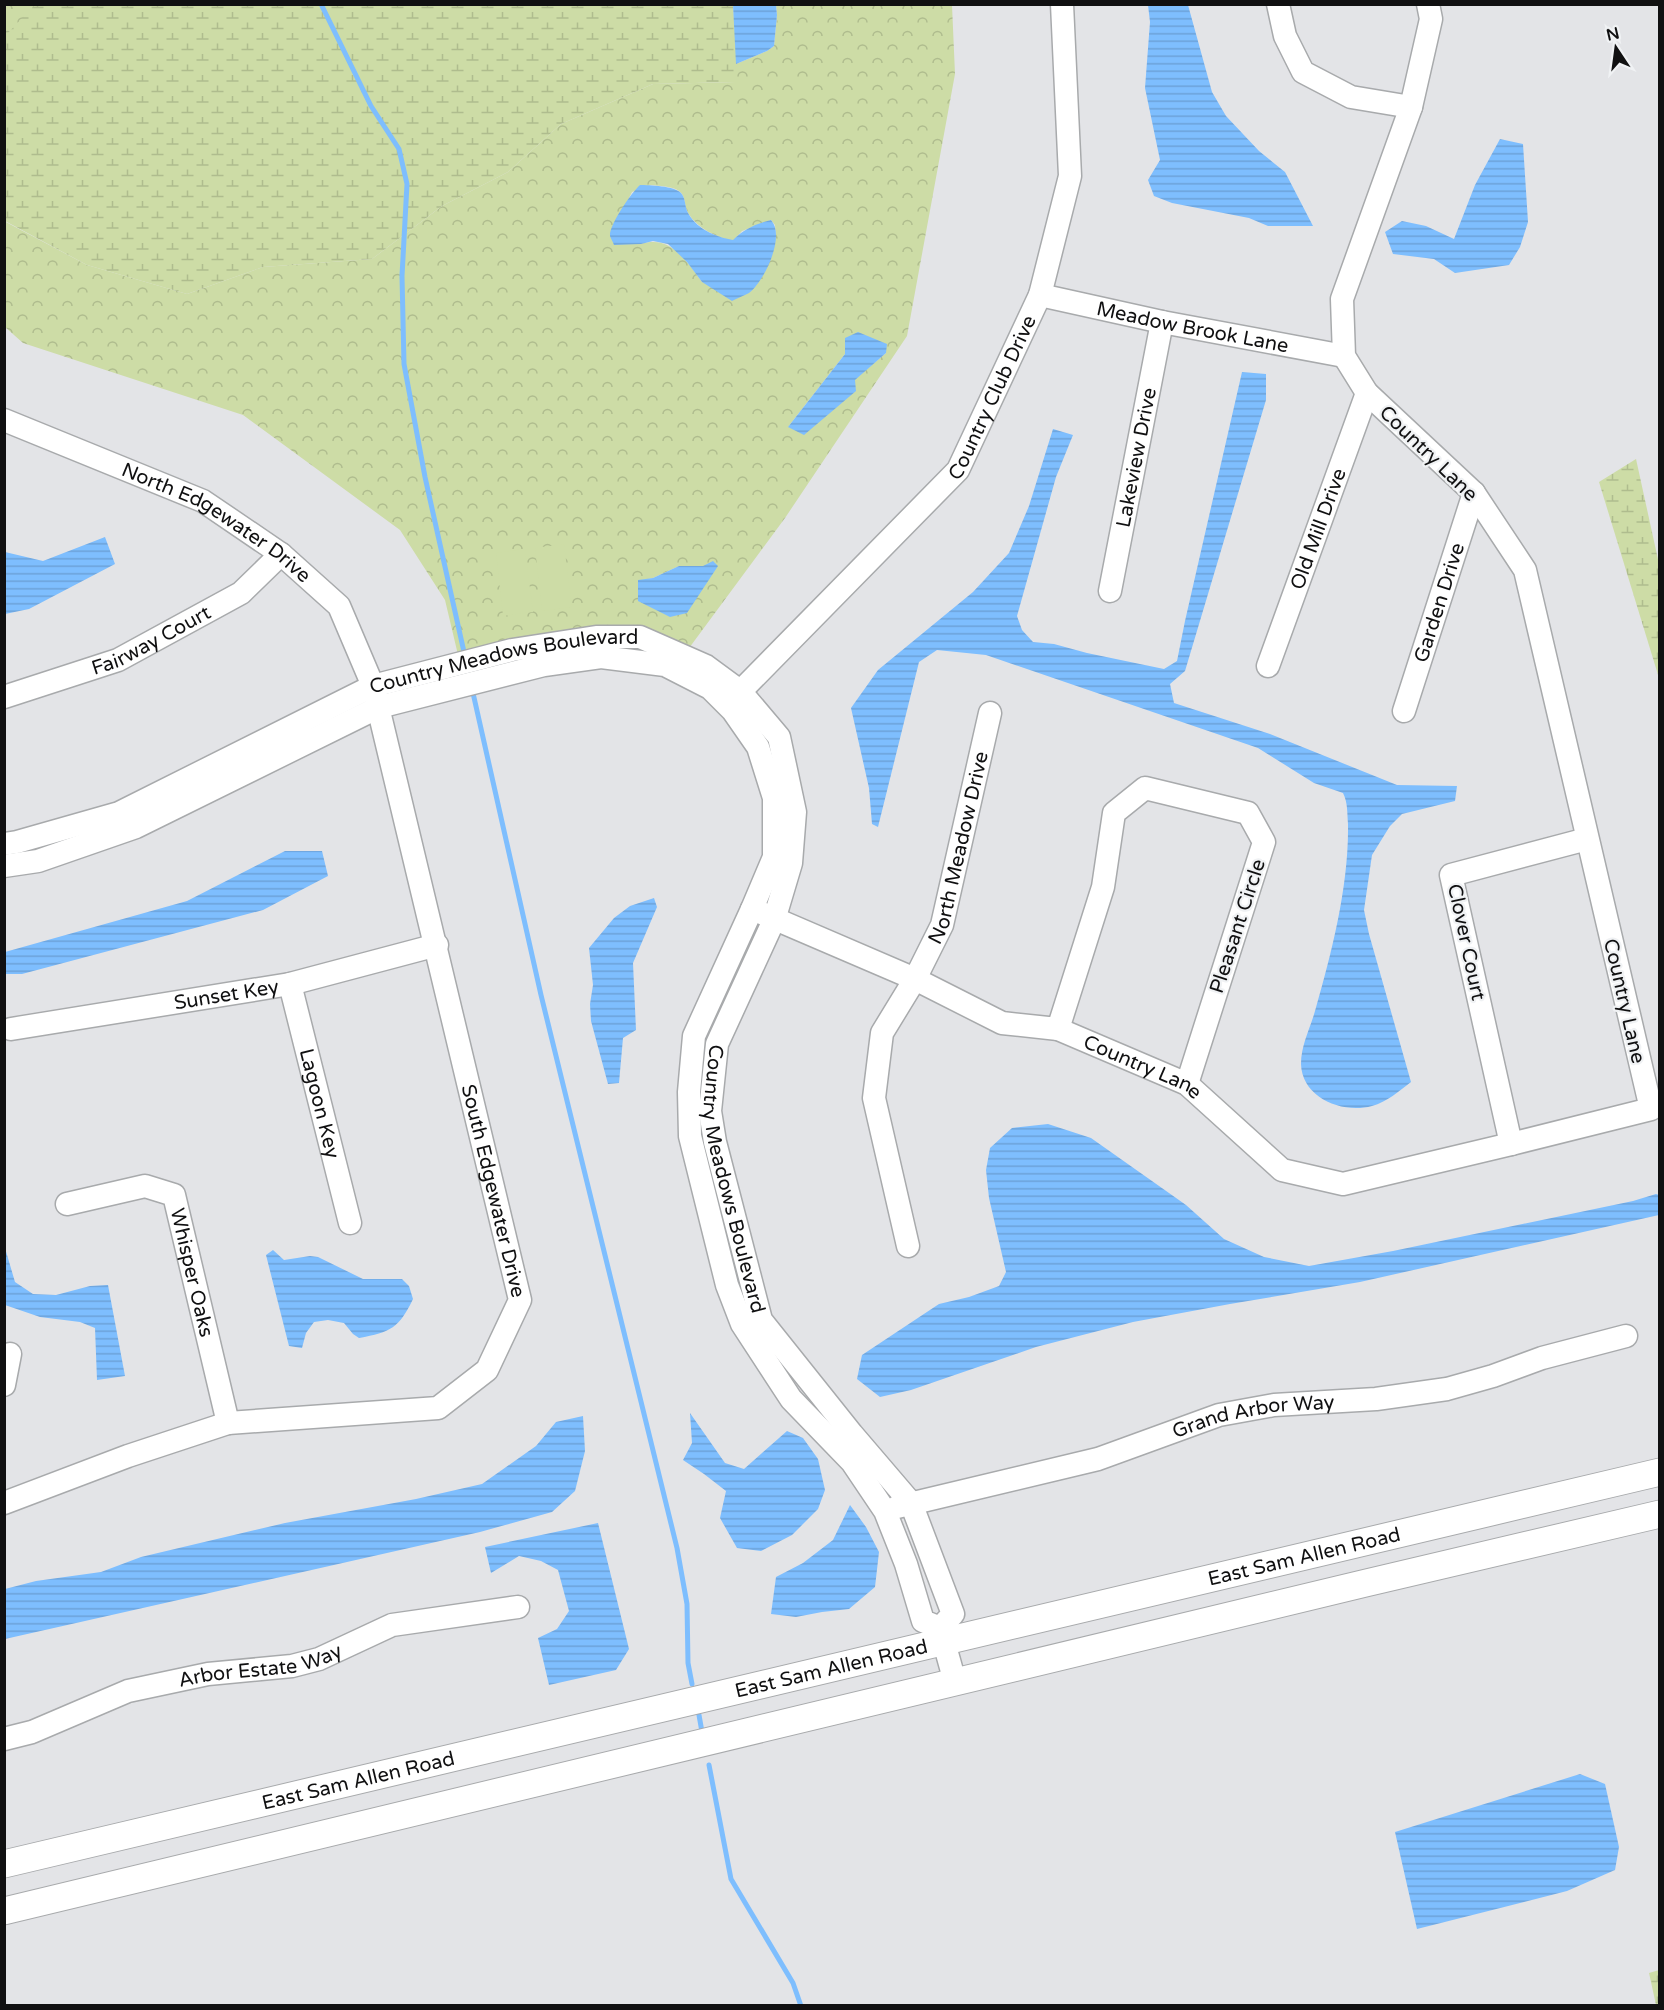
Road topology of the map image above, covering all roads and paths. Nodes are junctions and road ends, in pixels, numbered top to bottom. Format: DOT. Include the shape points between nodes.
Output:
graph roads {
  1 [pos="1062,4"];
  2 [pos="1278,4"];
  3 [pos="1428,4"];
  4 [pos="1411,106"];
  5 [pos="1040,295"];
  6 [pos="1162,322"];
  7 [pos="1344,356"];
  8 [pos="1367,393"];
  9 [pos="4,420"];
  10 [pos="1474,493"];
  11 [pos="281,554"];
  12 [pos="1110,591"];
  13 [pos="1268,666"];
  14 [pos="376,696"];
  15 [pos="4,697"];
  16 [pos="734,698"];
  17 [pos="1404,711"];
  18 [pos="990,712"];
  19 [pos="1587,839"];
  20 [pos="9,854"];
  21 [pos="752,909"];
  22 [pos="774,920"];
  23 [pos="437,945"];
  24 [pos="915,979"];
  25 [pos="290,984"];
  26 [pos="11,1029"];
  27 [pos="1058,1029"];
  28 [pos="1187,1084"];
  29 [pos="1511,1144"];
  30 [pos="67,1204"];
  31 [pos="732,1206"];
  32 [pos="709,1211"];
  33 [pos="350,1223"];
  34 [pos="908,1245"];
  35 [pos="1626,1336"];
  36 [pos="9,1354"];
  37 [pos="4,1385"];
  38 [pos="228,1423"];
  39 [pos="834,1428"];
  40 [pos="859,1456"];
  41 [pos="1659,1472"];
  42 [pos="4,1503"];
  43 [pos="911,1503"];
  44 [pos="885,1511"];
  45 [pos="1659,1514"];
  46 [pos="930,1555"];
  47 [pos="906,1564"];
  48 [pos="518,1607"];
  49 [pos="942,1634"];
  50 [pos="955,1682"];
  51 [pos="4,1739"];
  52 [pos="4,1864"];
  53 [pos="4,1911"];
  1 -- 5 [label="street, Country Club Drive" via="1070,176"];
  2 -- 4 [label="street" via="1286,36 1303,72 1351,97"];
  3 -- 4 [label="street, Country Lane" via="1431,19"];
  4 -- 7 [label="street, Country Lane" via="1342,299"];
  5 -- 6 [label="street, Meadow Brook Lane"];
  5 -- 16 [label="street, Country Club Drive" via="958,470"];
  6 -- 7 [label="street, Meadow Brook Lane"];
  6 -- 12 [label="street, Lakeview Drive"];
  7 -- 8 [label="street, Country Lane"];
  8 -- 10 [label="street, Country Lane"];
  8 -- 13 [label="street, Old Mill Drive"];
  9 -- 11 [label="street, North Edgewater Drive" via="203,501"];
  10 -- 17 [label="street, Garden Drive"];
  10 -- 19 [label="street, Country Lane" via="1525,570"];
  11 -- 14 [label="street, North Edgewater Drive" via="339,606"];
  11 -- 15 [label="street, Fairway Court" via="241,593 118,660"];
  14 -- 16 [label="street, Country Meadows Boulevard" via="516,660 640,637"];
  14 -- 20 [label="street, Country Meadows Boulevard" via="136,827 38,861"];
  14 -- 23 [label="street, South Edgewater Drive"];
  16 -- 21 [label="street, Country Meadows Boulevard" via="758,747 774,798 774,857"];
  16 -- 22 [label="street, Country Meadows Boulevard" via="779,737 795,812 791,863"];
  18 -- 24 [label="street, North Meadow Drive" via="942,925"];
  19 -- 29 [label="street, Clover Court" via="1450,875"];
  19 -- 29 [label="street, Country Lane" via="1651,1109"];
  21 -- 22 [label="street, Country Lane"];
  21 -- 32 [label="street, Country Meadows Boulevard" via="694,1036 690,1136"];
  22 -- 24 [label="street, Country Lane"];
  22 -- 31 [label="street, Country Meadows Boulevard" via="717,1044 710,1111"];
  23 -- 25 [label="street, Sunset Key"];
  23 -- 38 [label="street, South Edgewater Drive" via="520,1300 487,1370 438,1408"];
  24 -- 27 [label="street, Country Lane" via="1002,1023"];
  24 -- 34 [label="street, North Meadow Drive" via="882,1033 874,1098"];
  25 -- 26 [label="street, Sunset Key"];
  25 -- 33 [label="street, Lagoon Key"];
  27 -- 28 [label="street, Country Lane"];
  27 -- 28 [label="street, Pleasant Circle" via="1102,887 1114,813 1145,788 1248,813 1264,842"];
  28 -- 29 [label="street, Country Lane" via="1282,1170 1343,1184"];
  30 -- 38 [label="street, Whisper Oaks" via="145,1186 174,1195"];
  31 -- 32 [label="street"];
  31 -- 39 [label="street, Country Meadows Boulevard" via="761,1320"];
  32 -- 39 [label="street, Country Meadows Boulevard" via="727,1285 742,1324 791,1399"];
  35 -- 43 [label="street, Grand Arbor Way" via="1447,1389 1376,1399 1274,1405 1219,1415 1098,1459"];
  36 -- 37 [label="street"];
  38 -- 42 [label="street, South Edgewater Drive"];
  39 -- 40 [label="street, Country Meadows Boulevard"];
  40 -- 43 [label="street, Country Meadows Boulevard"];
  40 -- 44 [label="street, Country Meadows Boulevard"];
  41 -- 49 [label="main road, East Sam Allen Road"];
  43 -- 44 [label="street, Grand Arbor Way"];
  43 -- 46 [label="street, Country Meadows Boulevard"];
  44 -- 47 [label="street, Country Meadows Boulevard"];
  45 -- 50 [label="main road"];
  46 -- 47 [label="street"];
  46 -- 49 [label="street, Country Meadows Boulevard" via="953,1614"];
  47 -- 49 [label="street, Country Meadows Boulevard" via="923,1621"];
  48 -- 51 [label="street, Arbor Estate Way" via="392,1625 319,1659 292,1666 208,1674 128,1692 32,1732"];
  49 -- 50 [label="street"];
  49 -- 52 [label="main road, East Sam Allen Road"];
  50 -- 53 [label="main road"];
}
